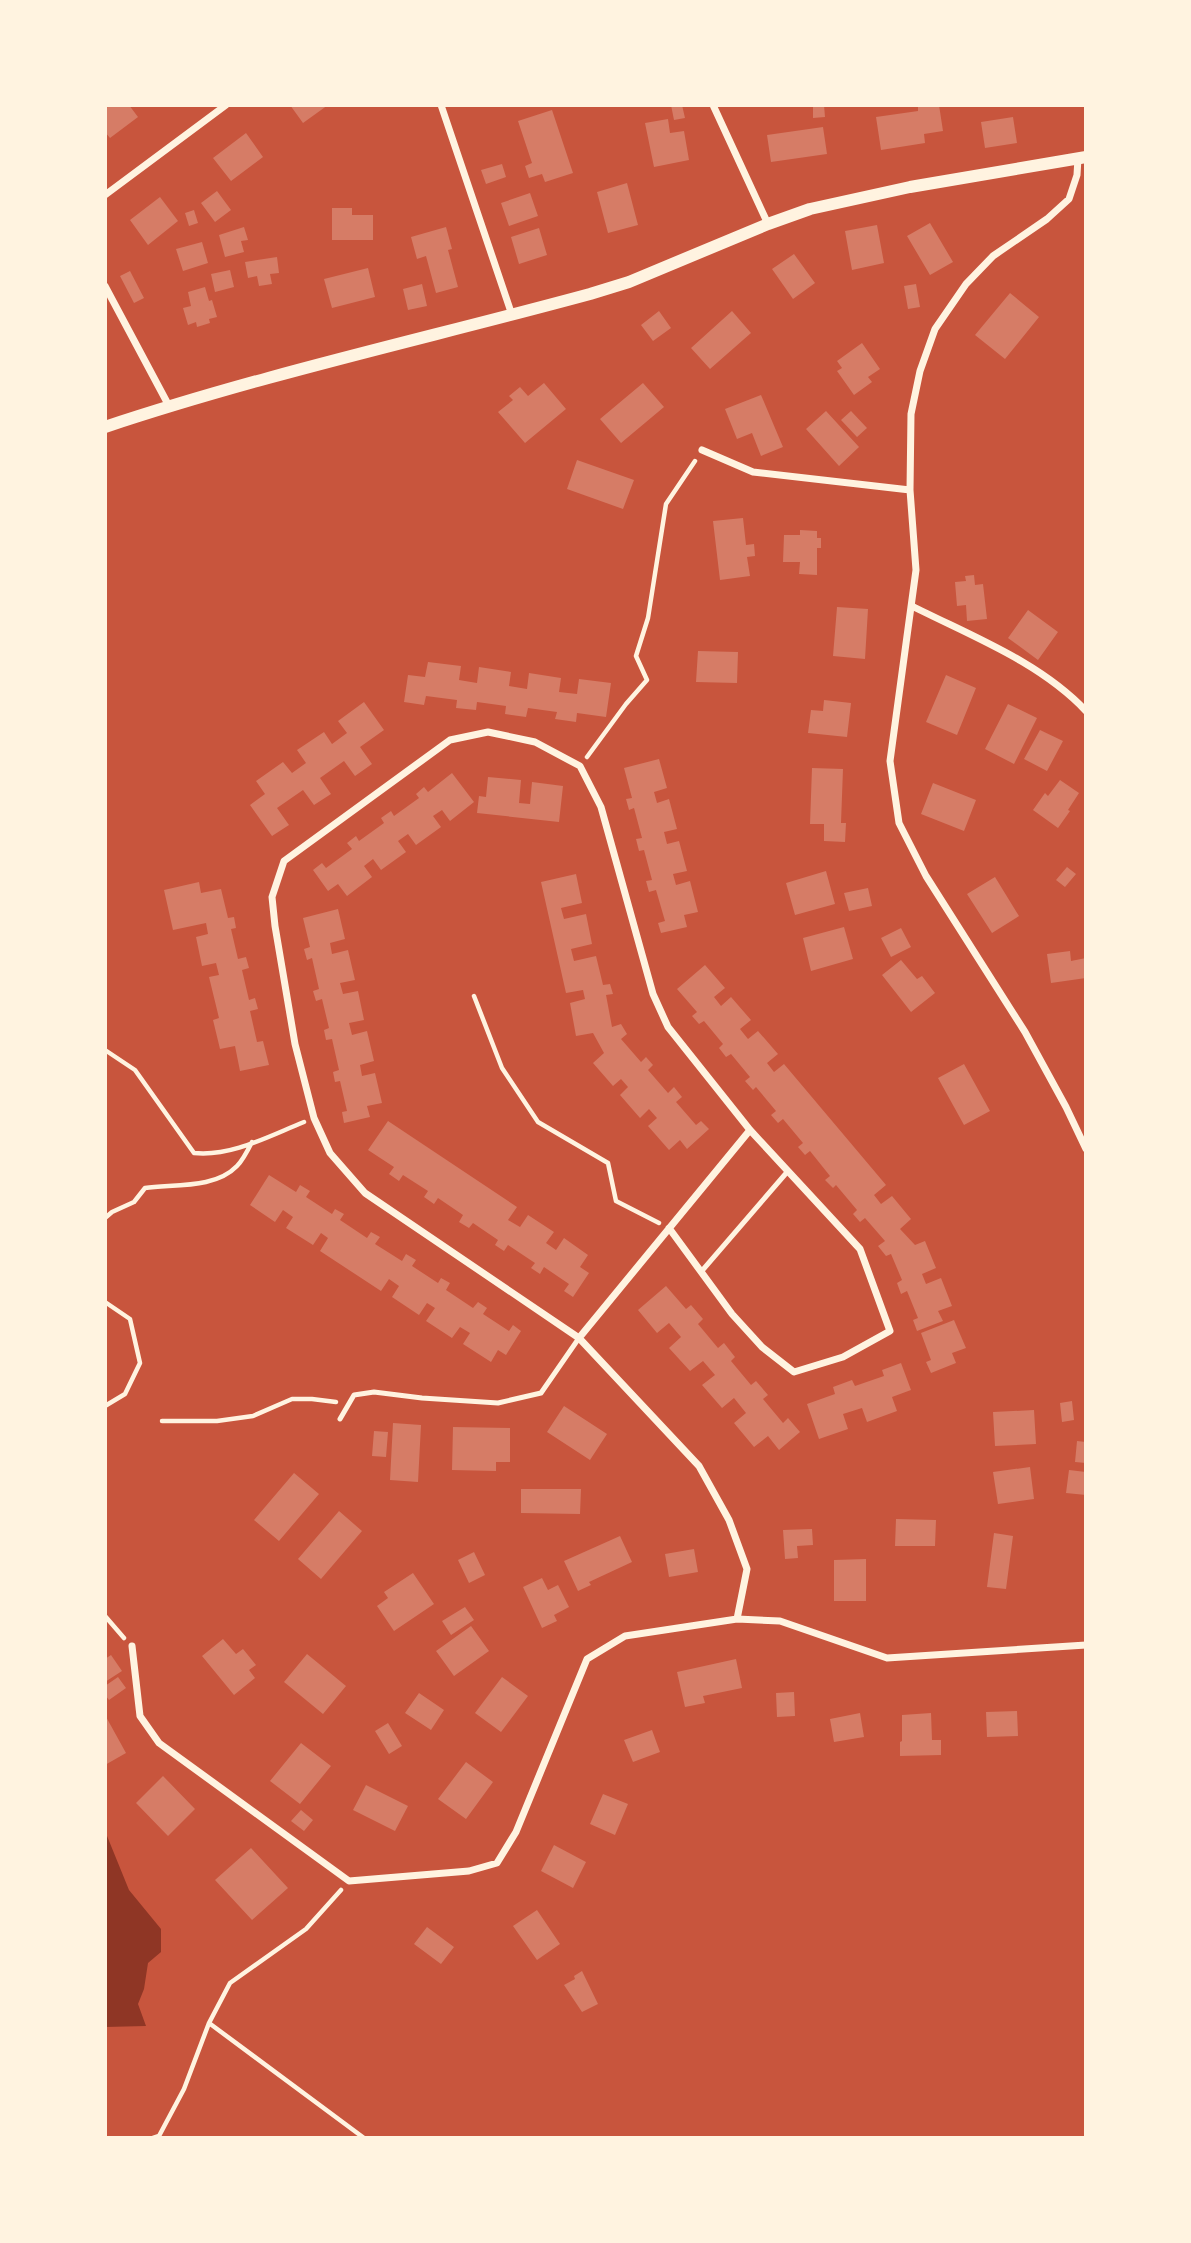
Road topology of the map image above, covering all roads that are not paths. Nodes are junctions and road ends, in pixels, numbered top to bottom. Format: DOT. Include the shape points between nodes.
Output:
graph roads {
  1 [pos="226,105"];
  2 [pos="441,105"];
  3 [pos="713,105"];
  4 [pos="1082,157"];
  5 [pos="105,195"];
  6 [pos="768,224"];
  7 [pos="105,286"];
  8 [pos="512,315"];
  9 [pos="169,406"];
  10 [pos="105,428"];
  11 [pos="702,450"];
  12 [pos="911,490"];
  13 [pos="912,606"];
  14 [pos="1086,711"];
  15 [pos="750,1130"];
  16 [pos="1086,1149"];
  17 [pos="788,1171"];
  18 [pos="669,1228"];
  19 [pos="701,1272"];
  20 [pos="579,1338"];
  21 [pos="340,1419"];
  22 [pos="737,1619"];
  23 [pos="1086,1645"];
  24 [pos="132,1646"];
  1 -- 5 [label="street"];
  2 -- 8 [label="street"];
  3 -- 6 [label="street"];
  4 -- 6 [label="street" via="897,190 810,209"];
  4 -- 12 [label="street" via="1069,199 993,256 966,284 935,329 911,414"];
  6 -- 8 [label="street" via="629,282"];
  7 -- 9 [label="street"];
  8 -- 9 [label="street"];
  9 -- 10 [label="street"];
  11 -- 12 [label="street" via="753,472"];
  12 -- 13 [label="street" via="916,570"];
  13 -- 14 [label="street" via="1028,665 1069,692"];
  13 -- 16 [label="street" via="890,761 899,823 926,876 1025,1032"];
  15 -- 17 [label="street"];
  15 -- 18 [label="street"];
  15 -- 20 [label="street" via="668,1027 653,994 601,807 580,766 535,742 488,732 450,740 284,861 272,897 275,926 295,1044 314,1118 330,1153 365,1193"];
  17 -- 19 [label="lane"];
  17 -- 19 [label="street" via="860,1249 890,1331 843,1357 794,1372 762,1347"];
  18 -- 19 [label="street"];
  18 -- 20 [label="street"];
  20 -- 21 [label="lane" via="541,1393 498,1404 374,1392 354,1395"];
  20 -- 22 [label="street" via="699,1466 729,1520 747,1569"];
  22 -- 23 [label="street" via="780,1621 887,1658"];
  22 -- 24 [label="street" via="625,1636 587,1659 516,1832 497,1863 469,1871 349,1881 159,1742 140,1716"];
}
